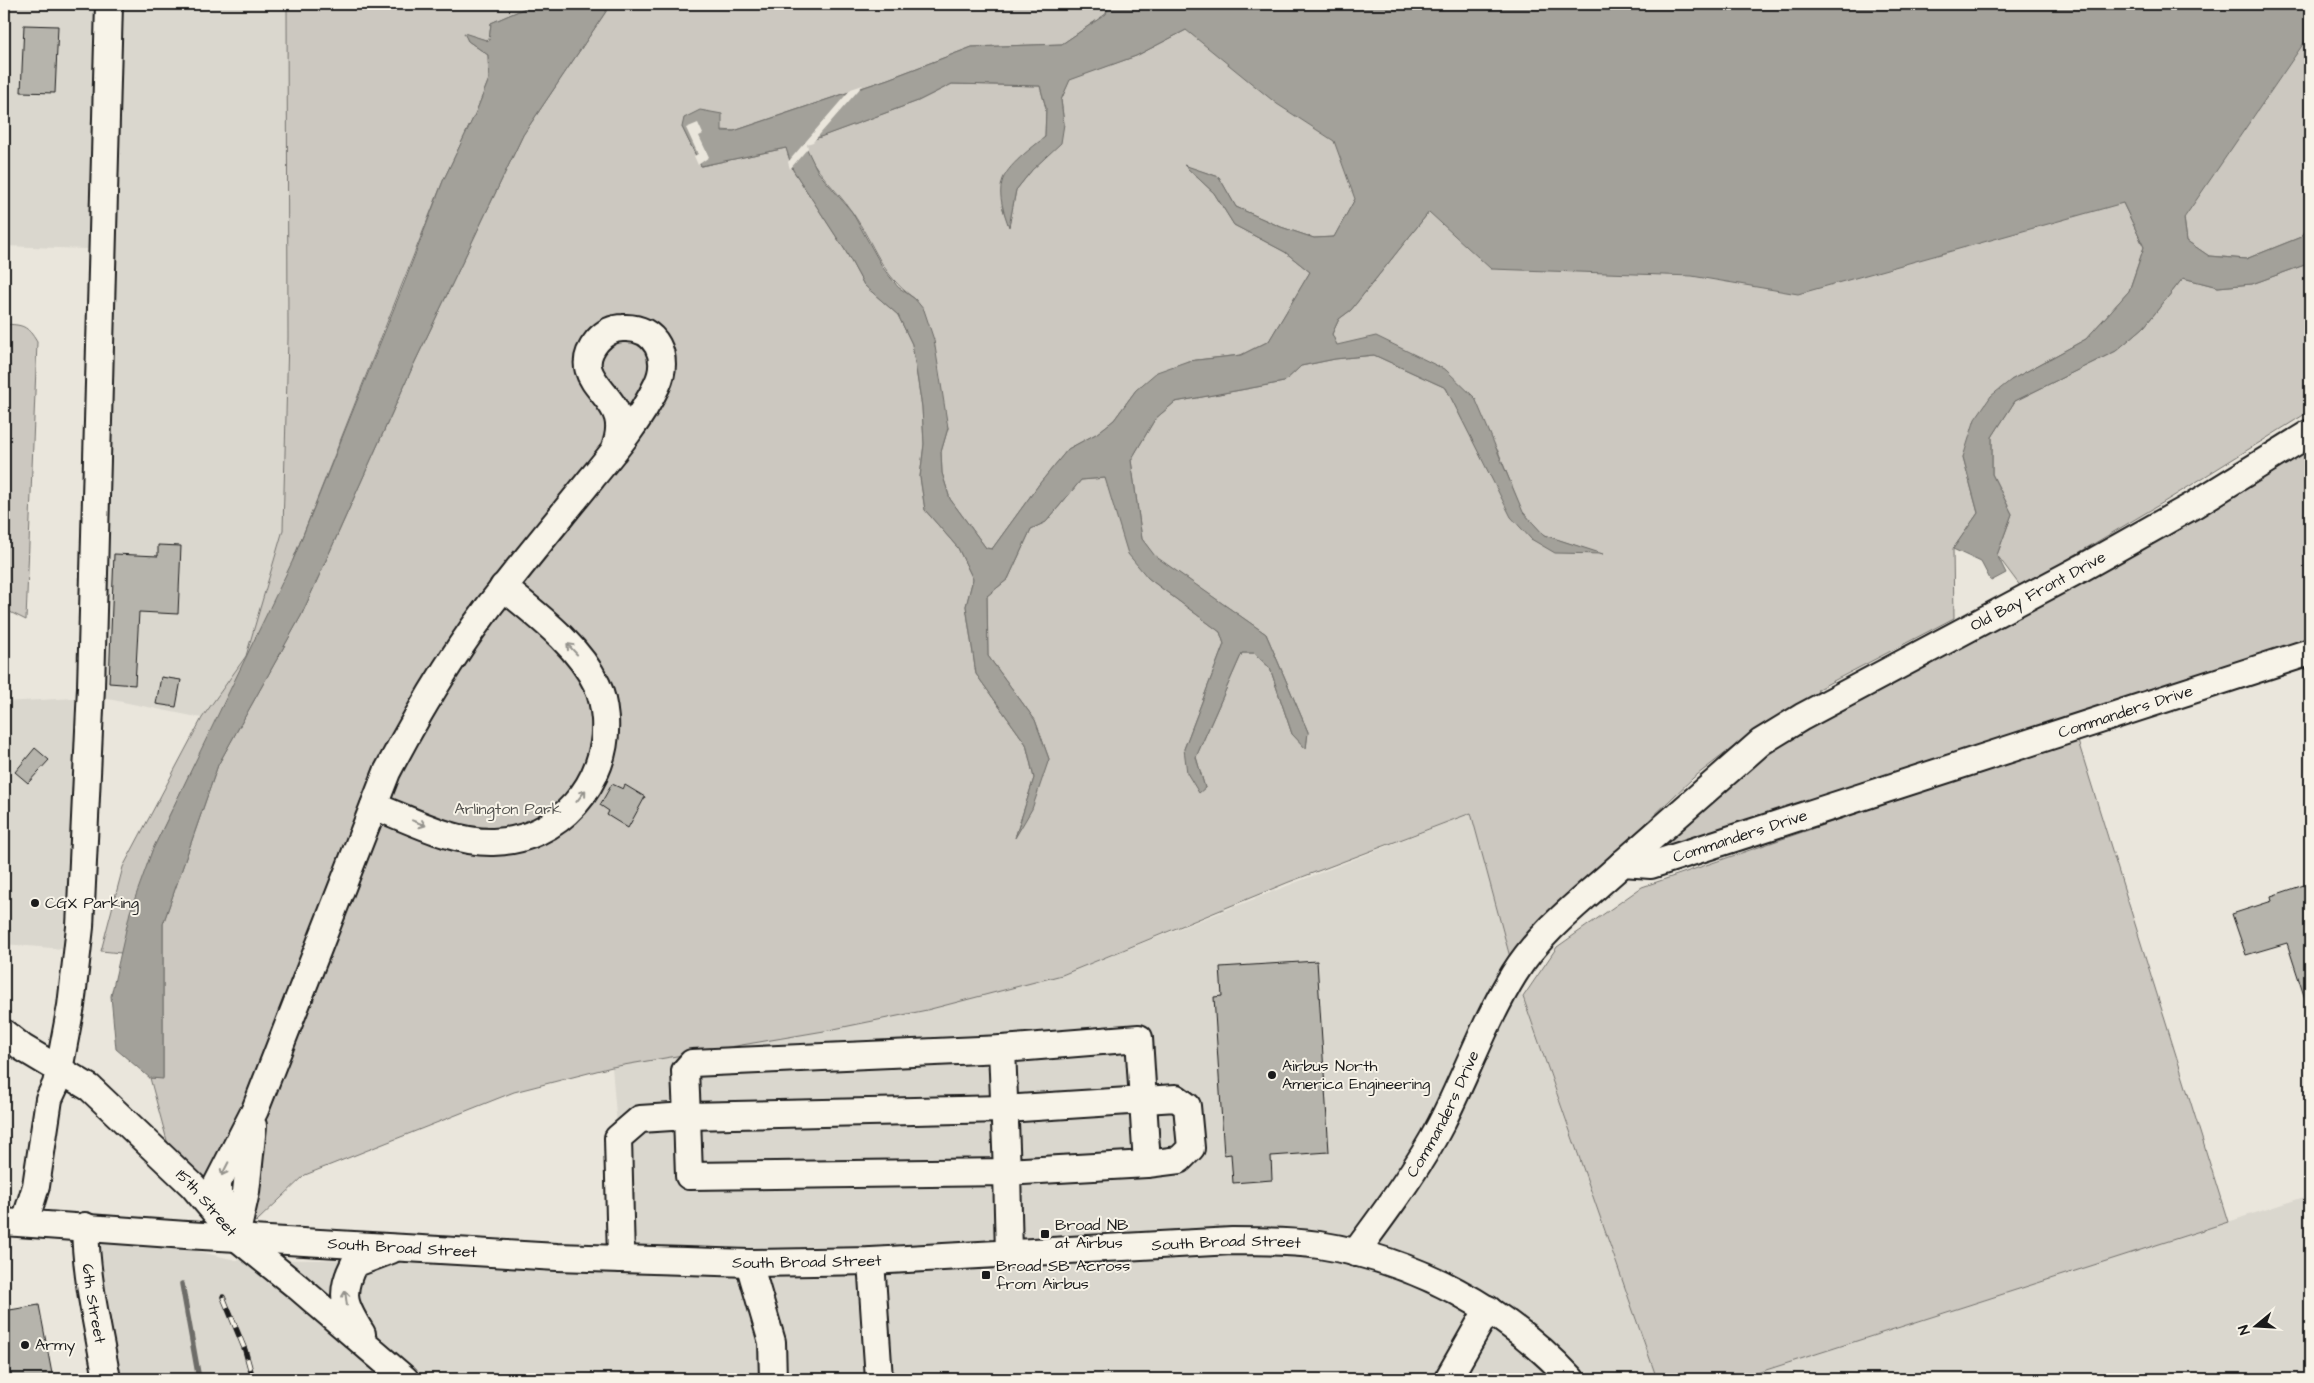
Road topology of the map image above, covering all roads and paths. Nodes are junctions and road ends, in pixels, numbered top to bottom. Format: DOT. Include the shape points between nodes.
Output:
graph roads {
  1 [pos="109,4"];
  2 [pos="2310,433"];
  3 [pos="614,451"];
  4 [pos="504,587"];
  5 [pos="2310,652"];
  6 [pos="374,806"];
  7 [pos="1623,864"];
  8 [pos="4,1033"];
  9 [pos="1002,1049"];
  10 [pos="59,1070"];
  11 [pos="1143,1101"];
  12 [pos="1004,1109"];
  13 [pos="687,1116"];
  14 [pos="1147,1164"];
  15 [pos="1007,1172"];
  16 [pos="14,1222"];
  17 [pos="85,1226"];
  18 [pos="236,1237"];
  19 [pos="399,1248"];
  20 [pos="1355,1253"];
  21 [pos="1009,1254"];
  22 [pos="621,1260"];
  23 [pos="871,1261"];
  24 [pos="749,1263"];
  25 [pos="1488,1309"];
  26 [pos="377,1355"];
  27 [pos="107,1379"];
  28 [pos="405,1379"];
  29 [pos="773,1379"];
  30 [pos="879,1379"];
  31 [pos="1448,1379"];
  32 [pos="1571,1379"];
  1 -- 10 [label="street" via="91,687 83,866 71,1006"];
  2 -- 7 [label="street, Old Bay Front Drive" via="2194,505 1761,742"];
  3 -- 4 [label="street"];
  4 -- 6 [label="street" via="436,683 396,756"];
  6 -- 4 [label="street, one-way" via="471,840 514,840 552,824 577,802 593,780 606,737 604,708 598,687 586,665 570,647"];
  5 -- 7 [label="street, Commanders Drive" via="1651,865"];
  6 -- 18 [label="street" via="255,1110 216,1186"];
  7 -- 20 [label="street, Commanders Drive" via="1544,934 1514,974 1440,1125 1385,1214"];
  8 -- 10 [label="street, 15th Street"];
  9 -- 11 [label="street" via="1139,1038"];
  9 -- 12 [label="street"];
  9 -- 13 [label="street" via="692,1063 685,1071"];
  10 -- 16 [label="street" via="49,1099 36,1186"];
  10 -- 18 [label="street, 15th Street" via="99,1096 193,1186"];
  11 -- 12 [label="street"];
  11 -- 14 [label="street"];
  11 -- 14 [label="street" via="1176,1098 1187,1106 1191,1148 1179,1160"];
  12 -- 13 [label="street"];
  12 -- 15 [label="street"];
  13 -- 15 [label="street" via="688,1176"];
  13 -- 22 [label="street" via="640,1119 618,1138"];
  14 -- 15 [label="street"];
  15 -- 21 [label="street"];
  16 -- 17 [label="street, South Broad Street"];
  17 -- 18 [label="street, South Broad Street"];
  17 -- 27 [label="street, 6th Street" via="85,1252"];
  18 -- 19 [label="street, South Broad Street"];
  18 -- 26 [label="street, 15th Street"];
  19 -- 22 [label="street, South Broad Street"];
  26 -- 19 [label="street, one-way" via="352,1319 344,1295 346,1280 354,1264"];
  20 -- 21 [label="street, South Broad Street" via="1320,1245 1232,1241"];
  20 -- 25 [label="street, South Broad Street" via="1398,1265"];
  21 -- 23 [label="street, South Broad Street"];
  22 -- 24 [label="street, South Broad Street"];
  23 -- 24 [label="street, South Broad Street"];
  23 -- 30 [label="street"];
  24 -- 29 [label="street" via="772,1342"];
  25 -- 31 [label="street"];
  25 -- 32 [label="street, South Broad Street" via="1525,1336"];
  26 -- 28 [label="street, 15th Street"];
}
